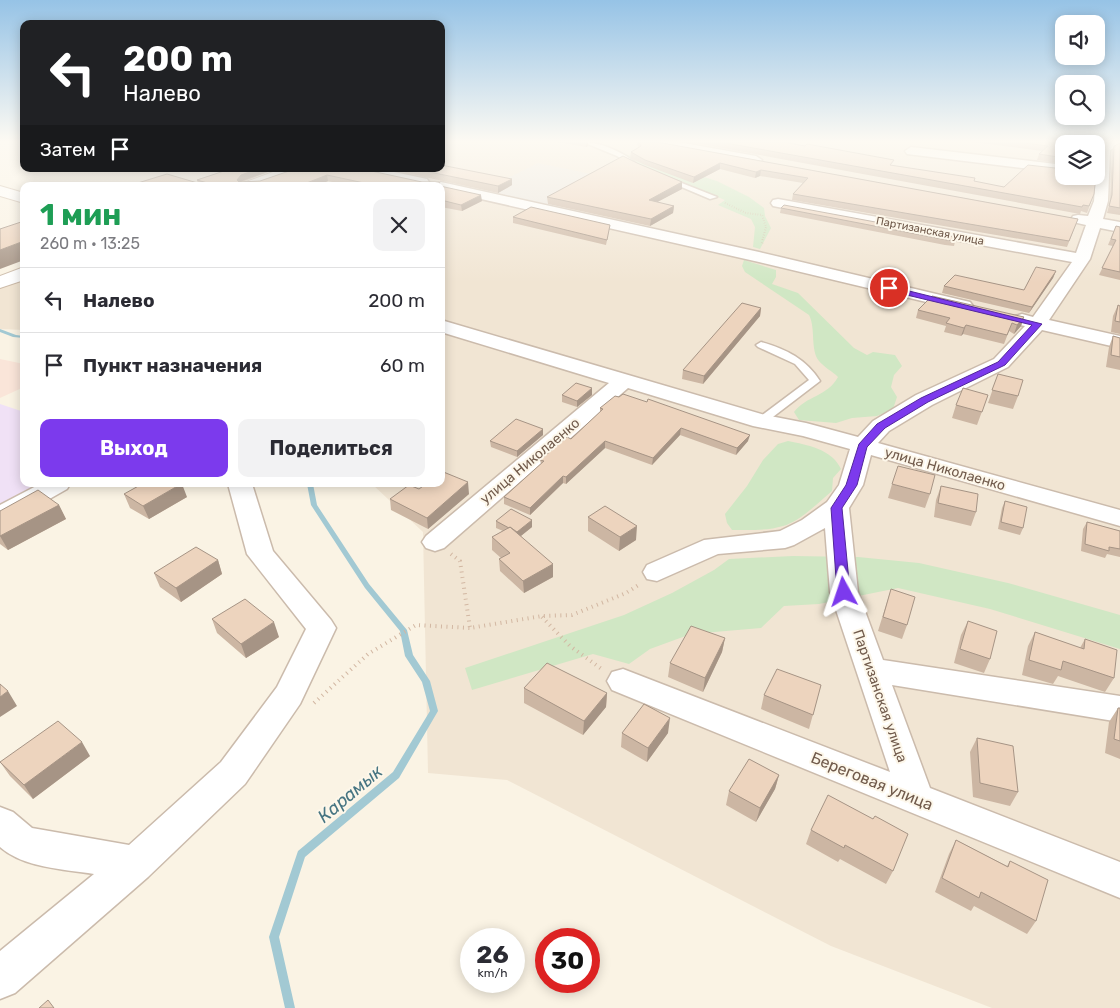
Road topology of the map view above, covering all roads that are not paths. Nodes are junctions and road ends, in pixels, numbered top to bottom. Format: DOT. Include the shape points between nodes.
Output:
graph roads {
  1 [pos="455,189"];
  2 [pos="693,189"];
  3 [pos="1100,189"];
  4 [pos="0,191"];
  5 [pos="20,197"];
  6 [pos="713,197"];
  7 [pos="778,203"];
  8 [pos="1066,217"];
  9 [pos="1095,222"];
  10 [pos="1120,227"];
  11 [pos="1082,259"];
  12 [pos="20,274"];
  13 [pos="0,282"];
  14 [pos="980,310"];
  15 [pos="1008,317"];
  16 [pos="1037,324"];
  17 [pos="445,327"];
  18 [pos="1120,342"];
  19 [pos="760,345"];
  20 [pos="625,380"];
  21 [pos="761,420"];
  22 [pos="862,446"];
  23 [pos="53,487"];
  24 [pos="241,487"];
  25 [pos="836,508"];
  26 [pos="0,516"];
  27 [pos="1120,518"];
  28 [pos="435,542"];
  29 [pos="657,572"];
  30 [pos="871,670"];
  31 [pos="623,681"];
  32 [pos="1120,709"];
  33 [pos="916,798"];
  34 [pos="0,824"];
  35 [pos="135,864"];
  36 [pos="1120,880"];
  37 [pos="0,978"];
  1 -- 14 [label="street"];
  2 -- 6 [label="lane"];
  3 -- 9 [label="street" via="1101,201"];
  4 -- 5 [label="street"];
  7 -- 11 [label="street, Партизанская улица"];
  8 -- 9 [label="street"];
  9 -- 10 [label="street"];
  9 -- 11 [label="street"];
  11 -- 16 [label="street"];
  12 -- 13 [label="street"];
  15 -- 16 [label="street"];
  16 -- 18 [label="street"];
  16 -- 22 [label="street" via="1001,364 924,400 881,426"];
  17 -- 20 [label="street, улица Николаенко"];
  19 -- 21 [label="lane" via="789,356 808,368 815,381"];
  20 -- 21 [label="street, улица Николаенко"];
  20 -- 28 [label="street, улица Николаенко"];
  21 -- 22 [label="street, улица Николаенко"];
  22 -- 25 [label="street" via="851,485"];
  22 -- 27 [label="street, улица Николаенко"];
  23 -- 26 [label="street"];
  24 -- 35 [label="street" via="260,554 321,628 288,696 233,773"];
  25 -- 29 [label="street" via="785,538 713,546"];
  25 -- 30 [label="street, Партизанская улица" via="844,592"];
  30 -- 32 [label="street"];
  30 -- 33 [label="street, Партизанская улица"];
  31 -- 33 [label="street, Береговая улица"];
  33 -- 36 [label="street, Береговая улица"];
  34 -- 35 [label="street" via="23,844"];
  35 -- 37 [label="street"];
}
